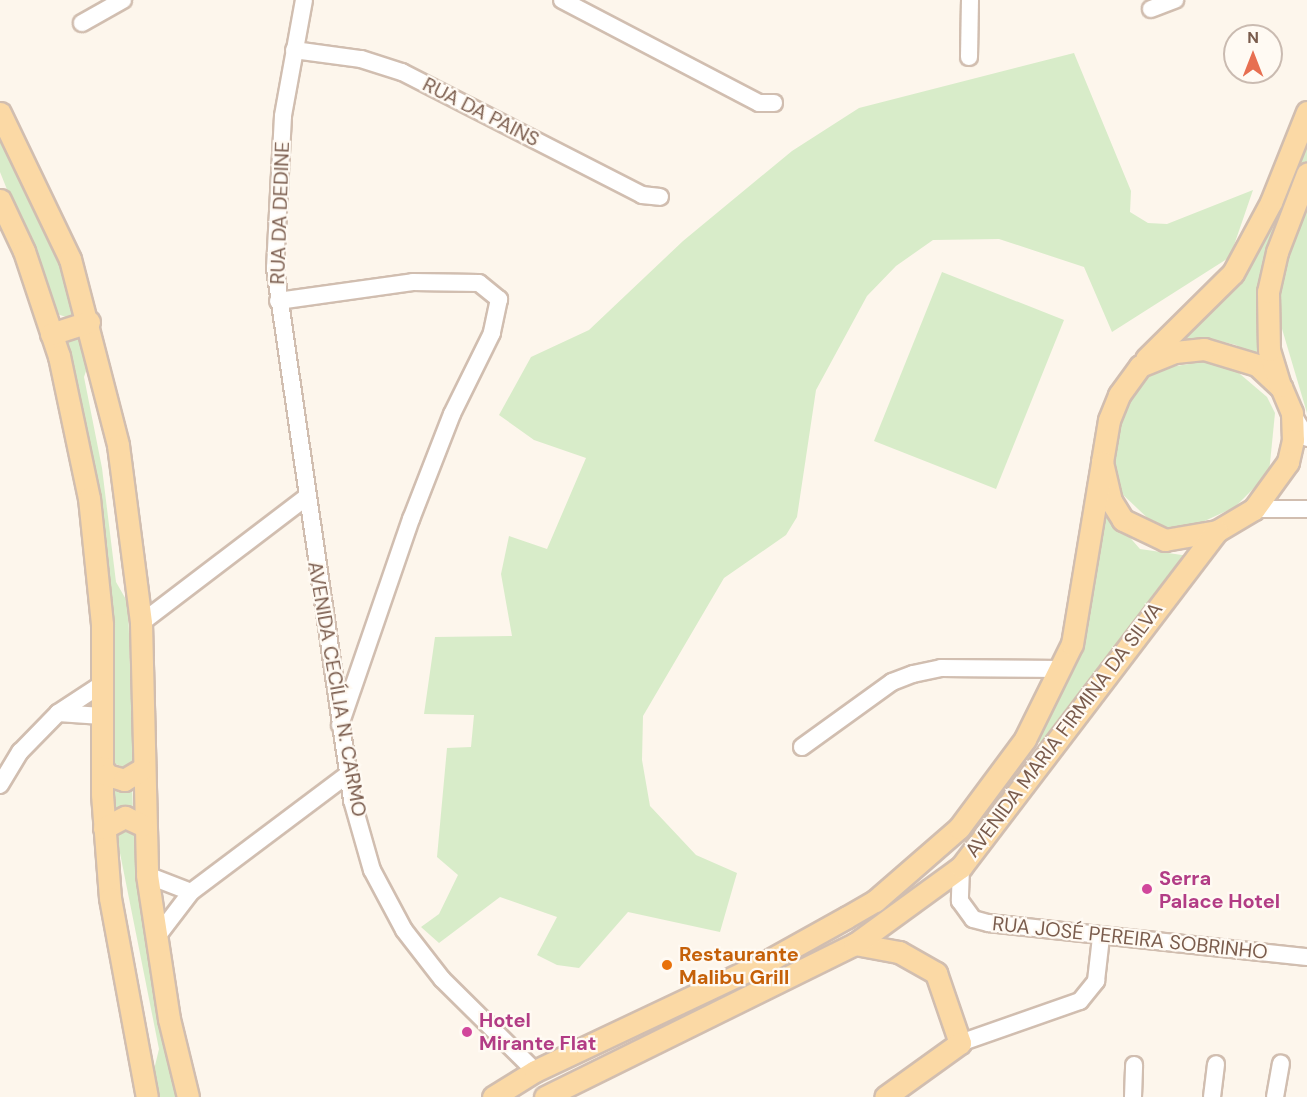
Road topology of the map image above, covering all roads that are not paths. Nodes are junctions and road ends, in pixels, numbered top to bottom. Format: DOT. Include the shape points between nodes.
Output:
graph roads {
  1 [pos="123,0"];
  2 [pos="304,0"];
  3 [pos="562,0"];
  4 [pos="970,0"];
  5 [pos="1175,0"];
  6 [pos="1151,9"];
  7 [pos="82,23"];
  8 [pos="294,50"];
  9 [pos="969,57"];
  10 [pos="774,103"];
  11 [pos="1307,112"];
  12 [pos="0,114"];
  13 [pos="1307,174"];
  14 [pos="660,197"];
  15 [pos="0,200"];
  16 [pos="278,301"];
  17 [pos="89,322"];
  18 [pos="51,334"];
  19 [pos="1140,366"];
  20 [pos="1281,387"];
  21 [pos="1292,413"];
  22 [pos="1307,438"];
  23 [pos="1102,462"];
  24 [pos="305,498"];
  25 [pos="1254,509"];
  26 [pos="1307,509"];
  27 [pos="1217,531"];
  28 [pos="141,623"];
  29 [pos="1061,669"];
  30 [pos="102,684"];
  31 [pos="58,713"];
  32 [pos="102,716"];
  33 [pos="340,726"];
  34 [pos="1025,739"];
  35 [pos="802,747"];
  36 [pos="1049,756"];
  37 [pos="102,767"];
  38 [pos="142,769"];
  39 [pos="347,775"];
  40 [pos="0,785"];
  41 [pos="142,825"];
  42 [pos="105,828"];
  43 [pos="961,867"];
  44 [pos="147,875"];
  45 [pos="191,892"];
  46 [pos="875,901"];
  47 [pos="891,919"];
  48 [pos="1101,937"];
  49 [pos="156,938"];
  50 [pos="855,944"];
  51 [pos="1307,957"];
  52 [pos="960,1043"];
  53 [pos="1216,1064"];
  54 [pos="1281,1064"];
  55 [pos="1134,1065"];
  56 [pos="528,1082"];
  57 [pos="147,1097"];
  58 [pos="188,1097"];
  59 [pos="493,1097"];
  60 [pos="546,1097"];
  61 [pos="885,1097"];
  62 [pos="1133,1097"];
  63 [pos="1212,1097"];
  64 [pos="1275,1097"];
  1 -- 7 [label="street"];
  2 -- 8 [label="street, RUA DA DEDINE"];
  3 -- 10 [label="street" via="759,103"];
  4 -- 9 [label="street"];
  5 -- 6 [label="street"];
  8 -- 14 [label="street, RUA DA PAINS" via="361,59 402,72 642,195"];
  8 -- 16 [label="street, RUA DA DEDINE" via="276,208"];
  11 -- 19 [label="main road" via="1271,202 1233,273"];
  12 -- 17 [label="main road" via="52,217"];
  13 -- 20 [label="main road" via="1277,252 1267,303 1269,350"];
  15 -- 18 [label="main road" via="24,251"];
  16 -- 24 [label="street, RUA DA DEDINE"];
  16 -- 33 [label="street" via="403,283 479,283 495,292 499,312 433,460"];
  17 -- 18 [label="main road"];
  17 -- 28 [label="main road" via="118,445"];
  18 -- 30 [label="main road" via="89,498"];
  19 -- 20 [label="main road" via="1175,352 1204,349 1257,365"];
  19 -- 23 [label="main road" via="1119,395"];
  20 -- 21 [label="main road"];
  21 -- 22 [label="street"];
  21 -- 25 [label="main road" via="1288,462"];
  23 -- 27 [label="main road" via="1111,501 1123,520 1144,534 1192,539"];
  23 -- 29 [label="main road, AVENIDA MARIA FIRMINA DA SILVA" via="1080,610"];
  24 -- 28 [label="street"];
  24 -- 33 [label="street, AVENIDA CECÍLIA N. CARMO"];
  25 -- 26 [label="street"];
  25 -- 27 [label="main road"];
  27 -- 36 [label="main road, AVENIDA MARIA FIRMINA DA SILVA" via="1088,695"];
  28 -- 38 [label="main road"];
  29 -- 34 [label="main road, AVENIDA MARIA FIRMINA DA SILVA"];
  29 -- 35 [label="street" via="941,668 913,674 892,682"];
  30 -- 31 [label="street"];
  30 -- 32 [label="main road"];
  31 -- 32 [label="street"];
  31 -- 40 [label="street" via="20,752"];
  32 -- 37 [label="main road"];
  33 -- 39 [label="street, AVENIDA CECÍLIA N. CARMO"];
  34 -- 36 [label="main road"];
  34 -- 46 [label="main road, AVENIDA MARIA FIRMINA DA SILVA" via="959,828"];
  36 -- 43 [label="main road, AVENIDA MARIA FIRMINA DA SILVA"];
  37 -- 38 [label="main road" via="107,775 124,780"];
  37 -- 42 [label="main road"];
  38 -- 41 [label="main road"];
  39 -- 45 [label="street"];
  39 -- 56 [label="street, AVENIDA CECÍLIA N. CARMO" via="372,870 404,930"];
  41 -- 42 [label="main road" via="125,817"];
  41 -- 44 [label="main road"];
  42 -- 57 [label="main road" via="110,898"];
  43 -- 47 [label="main road, AVENIDA MARIA FIRMINA DA SILVA"];
  43 -- 48 [label="street, RUA JOSÉ PEREIRA SOBRINHO" via="960,901 974,919"];
  44 -- 45 [label="street"];
  44 -- 49 [label="main road"];
  45 -- 49 [label="street"];
  46 -- 47 [label="main road"];
  46 -- 56 [label="main road, AVENIDA MARIA FIRMINA DA SILVA" via="768,961"];
  47 -- 50 [label="main road, AVENIDA MARIA FIRMINA DA SILVA"];
  48 -- 51 [label="street, RUA JOSÉ PEREIRA SOBRINHO"];
  48 -- 52 [label="street" via="1096,981 1080,1001"];
  49 -- 58 [label="main road"];
  50 -- 52 [label="main road" via="899,952 936,973"];
  50 -- 60 [label="main road, AVENIDA MARIA FIRMINA DA SILVA"];
  52 -- 61 [label="main road"];
  53 -- 63 [label="street"];
  54 -- 64 [label="street"];
  55 -- 62 [label="street"];
  56 -- 59 [label="main road, AVENIDA MARIA FIRMINA DA SILVA"];
}
